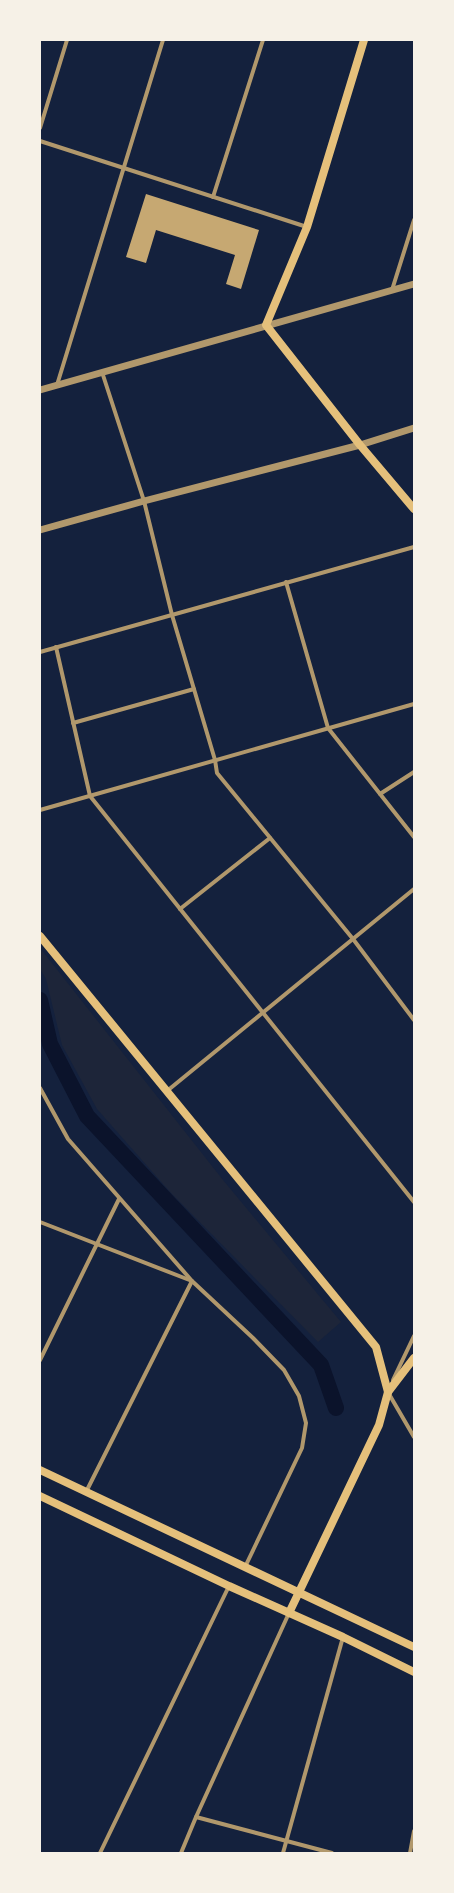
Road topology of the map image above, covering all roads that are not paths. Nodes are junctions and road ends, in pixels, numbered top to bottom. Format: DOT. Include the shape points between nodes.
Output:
graph roads {
  1 [pos="67,40"];
  2 [pos="163,40"];
  3 [pos="263,40"];
  4 [pos="364,40"];
  5 [pos="40,128"];
  6 [pos="40,141"];
  7 [pos="123,168"];
  8 [pos="213,197"];
  9 [pos="414,220"];
  10 [pos="307,227"];
  11 [pos="414,284"];
  12 [pos="392,290"];
  13 [pos="266,325"];
  14 [pos="102,372"];
  15 [pos="57,385"];
  16 [pos="40,390"];
  17 [pos="414,428"];
  18 [pos="360,445"];
  19 [pos="144,501"];
  20 [pos="414,509"];
  21 [pos="40,530"];
  22 [pos="414,547"];
  23 [pos="286,582"];
  24 [pos="172,615"];
  25 [pos="56,647"];
  26 [pos="40,652"];
  27 [pos="194,689"];
  28 [pos="414,704"];
  29 [pos="73,723"];
  30 [pos="328,728"];
  31 [pos="215,760"];
  32 [pos="414,772"];
  33 [pos="380,794"];
  34 [pos="90,796"];
  35 [pos="40,810"];
  36 [pos="414,837"];
  37 [pos="270,838"];
  38 [pos="414,889"];
  39 [pos="180,910"];
  40 [pos="40,936"];
  41 [pos="353,939"];
  42 [pos="261,1012"];
  43 [pos="414,1020"];
  44 [pos="40,1088"];
  45 [pos="167,1091"];
  46 [pos="119,1199"];
  47 [pos="414,1202"];
  48 [pos="40,1222"];
  49 [pos="97,1245"];
  50 [pos="192,1281"];
  51 [pos="414,1336"];
  52 [pos="414,1358"];
  53 [pos="40,1360"];
  54 [pos="388,1392"];
  55 [pos="414,1437"];
  56 [pos="40,1470"];
  57 [pos="86,1492"];
  58 [pos="40,1496"];
  59 [pos="245,1567"];
  60 [pos="229,1586"];
  61 [pos="298,1592"];
  62 [pos="289,1613"];
  63 [pos="344,1637"];
  64 [pos="414,1647"];
  65 [pos="414,1672"];
  66 [pos="196,1818"];
  67 [pos="414,1831"];
  68 [pos="286,1840"];
  69 [pos="100,1853"];
  70 [pos="181,1853"];
  71 [pos="282,1853"];
  72 [pos="332,1853"];
  73 [pos="410,1853"];
  1 -- 5 [label="street"];
  2 -- 7 [label="street"];
  3 -- 8 [label="street"];
  4 -- 10 [label="main road"];
  6 -- 7 [label="street"];
  7 -- 8 [label="street"];
  7 -- 15 [label="street"];
  8 -- 10 [label="street"];
  9 -- 12 [label="street"];
  10 -- 13 [label="main road"];
  11 -- 12 [label="street"];
  12 -- 13 [label="street"];
  13 -- 14 [label="street"];
  13 -- 18 [label="main road"];
  14 -- 15 [label="street"];
  14 -- 19 [label="street"];
  15 -- 16 [label="street"];
  17 -- 18 [label="street"];
  18 -- 19 [label="street"];
  18 -- 20 [label="main road"];
  19 -- 21 [label="street"];
  19 -- 24 [label="street"];
  22 -- 23 [label="street"];
  23 -- 24 [label="street"];
  23 -- 30 [label="street"];
  24 -- 25 [label="street"];
  24 -- 27 [label="street"];
  25 -- 26 [label="street"];
  25 -- 29 [label="street"];
  27 -- 29 [label="street"];
  27 -- 31 [label="street"];
  28 -- 30 [label="street"];
  29 -- 34 [label="street"];
  30 -- 31 [label="street"];
  30 -- 33 [label="street"];
  31 -- 34 [label="street"];
  31 -- 37 [label="street" via="217,773"];
  32 -- 33 [label="street"];
  33 -- 36 [label="street"];
  34 -- 35 [label="street"];
  34 -- 39 [label="street"];
  37 -- 39 [label="street"];
  37 -- 41 [label="street"];
  38 -- 41 [label="street"];
  39 -- 42 [label="street"];
  40 -- 45 [label="main road"];
  41 -- 42 [label="street"];
  41 -- 43 [label="street"];
  42 -- 45 [label="street"];
  42 -- 47 [label="street"];
  44 -- 46 [label="street" via="68,1139"];
  45 -- 54 [label="main road" via="376,1347"];
  46 -- 49 [label="street"];
  46 -- 50 [label="street"];
  48 -- 49 [label="street"];
  49 -- 50 [label="street"];
  49 -- 53 [label="street"];
  50 -- 57 [label="street"];
  50 -- 59 [label="street" via="284,1370 300,1396 306,1423 302,1448"];
  51 -- 54 [label="street"];
  52 -- 54 [label="main road"];
  54 -- 55 [label="street"];
  54 -- 61 [label="main road" via="379,1425"];
  56 -- 57 [label="main road"];
  57 -- 59 [label="main road"];
  58 -- 60 [label="main road"];
  59 -- 61 [label="main road"];
  60 -- 62 [label="main road"];
  60 -- 69 [label="street"];
  61 -- 62 [label="main road"];
  61 -- 64 [label="main road"];
  62 -- 63 [label="main road"];
  62 -- 66 [label="street"];
  63 -- 65 [label="main road"];
  63 -- 68 [label="street"];
  66 -- 68 [label="street"];
  66 -- 70 [label="street"];
  67 -- 73 [label="street"];
  68 -- 71 [label="street"];
  68 -- 72 [label="street"];
}
